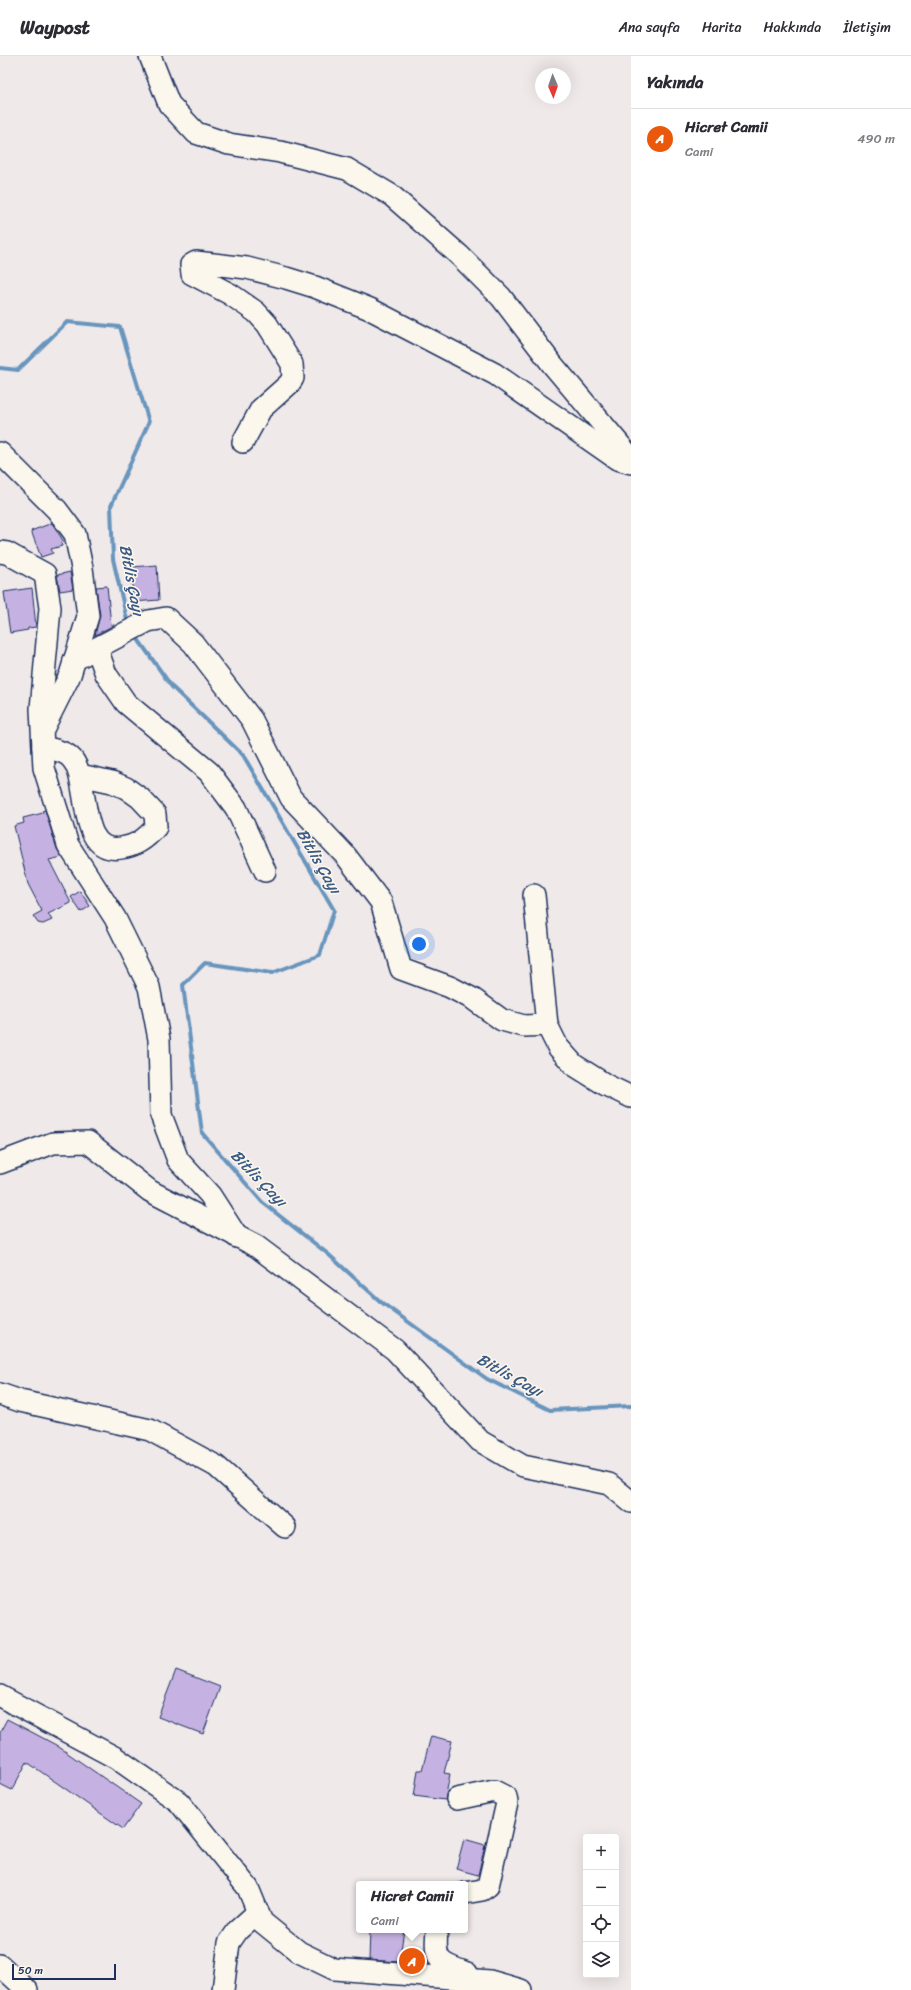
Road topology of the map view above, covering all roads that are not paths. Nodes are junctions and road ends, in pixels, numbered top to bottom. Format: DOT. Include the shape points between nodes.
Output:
graph roads {
  1 [pos="150,56"];
  2 [pos="243,442"];
  3 [pos="0,453"];
  4 [pos="631,458"];
  5 [pos="631,463"];
  6 [pos="0,552"];
  7 [pos="97,648"];
  8 [pos="74,660"];
  9 [pos="43,739"];
  10 [pos="80,775"];
  11 [pos="265,871"];
  12 [pos="534,895"];
  13 [pos="547,1025"];
  14 [pos="631,1097"];
  15 [pos="0,1163"];
  16 [pos="237,1237"];
  17 [pos="0,1394"];
  18 [pos="631,1502"];
  19 [pos="285,1527"];
  20 [pos="0,1696"];
  21 [pos="457,1799"];
  22 [pos="468,1892"];
  23 [pos="258,1912"];
  24 [pos="437,1933"];
  25 [pos="0,1965"];
  26 [pos="490,1981"];
  27 [pos="27,1990"];
  28 [pos="223,1990"];
  29 [pos="521,1990"];
  1 -- 4 [label="street" via="169,104 196,133 229,144 280,152 347,169 391,195 459,255 501,297 552,364"];
  2 -- 5 [label="street" via="261,410 293,378 292,364 268,324 256,312 230,294 192,274 190,268 196,262 247,268 286,278 315,286 370,309 495,374 617,459"];
  3 -- 8 [label="street" via="57,510 75,534 88,616"];
  6 -- 9 [label="street" via="7,553 45,574 50,608 41,709"];
  7 -- 8 [label="street"];
  7 -- 11 [label="street" via="106,674 126,703 210,772 236,808"];
  7 -- 13 [label="street" via="148,621 166,618 193,643 252,720 292,798 346,856 381,902 401,970 450,987 473,999 502,1020 524,1026"];
  8 -- 9 [label="street"];
  9 -- 10 [label="street" via="69,756"];
  9 -- 16 [label="street" via="44,768 68,846 115,918 149,986 159,1039 161,1115 178,1160 210,1195"];
  12 -- 13 [label="street"];
  13 -- 14 [label="street" via="558,1046 574,1065"];
  15 -- 16 [label="street" via="53,1143 88,1142 150,1191"];
  16 -- 18 [label="street" via="256,1246 395,1350 480,1441 523,1466 609,1484"];
  17 -- 19 [label="street" via="150,1430 216,1466"];
  20 -- 23 [label="street" via="116,1758 179,1802 248,1888"];
  21 -- 22 [label="street" via="494,1791 506,1797 488,1886"];
  23 -- 26 [label="street" via="262,1922 299,1952 334,1968"];
  23 -- 28 [label="street" via="238,1930 229,1943"];
  24 -- 26 [label="street" via="438,1954 443,1964"];
  25 -- 27 [label="street"];
  26 -- 29 [label="street"];
}
